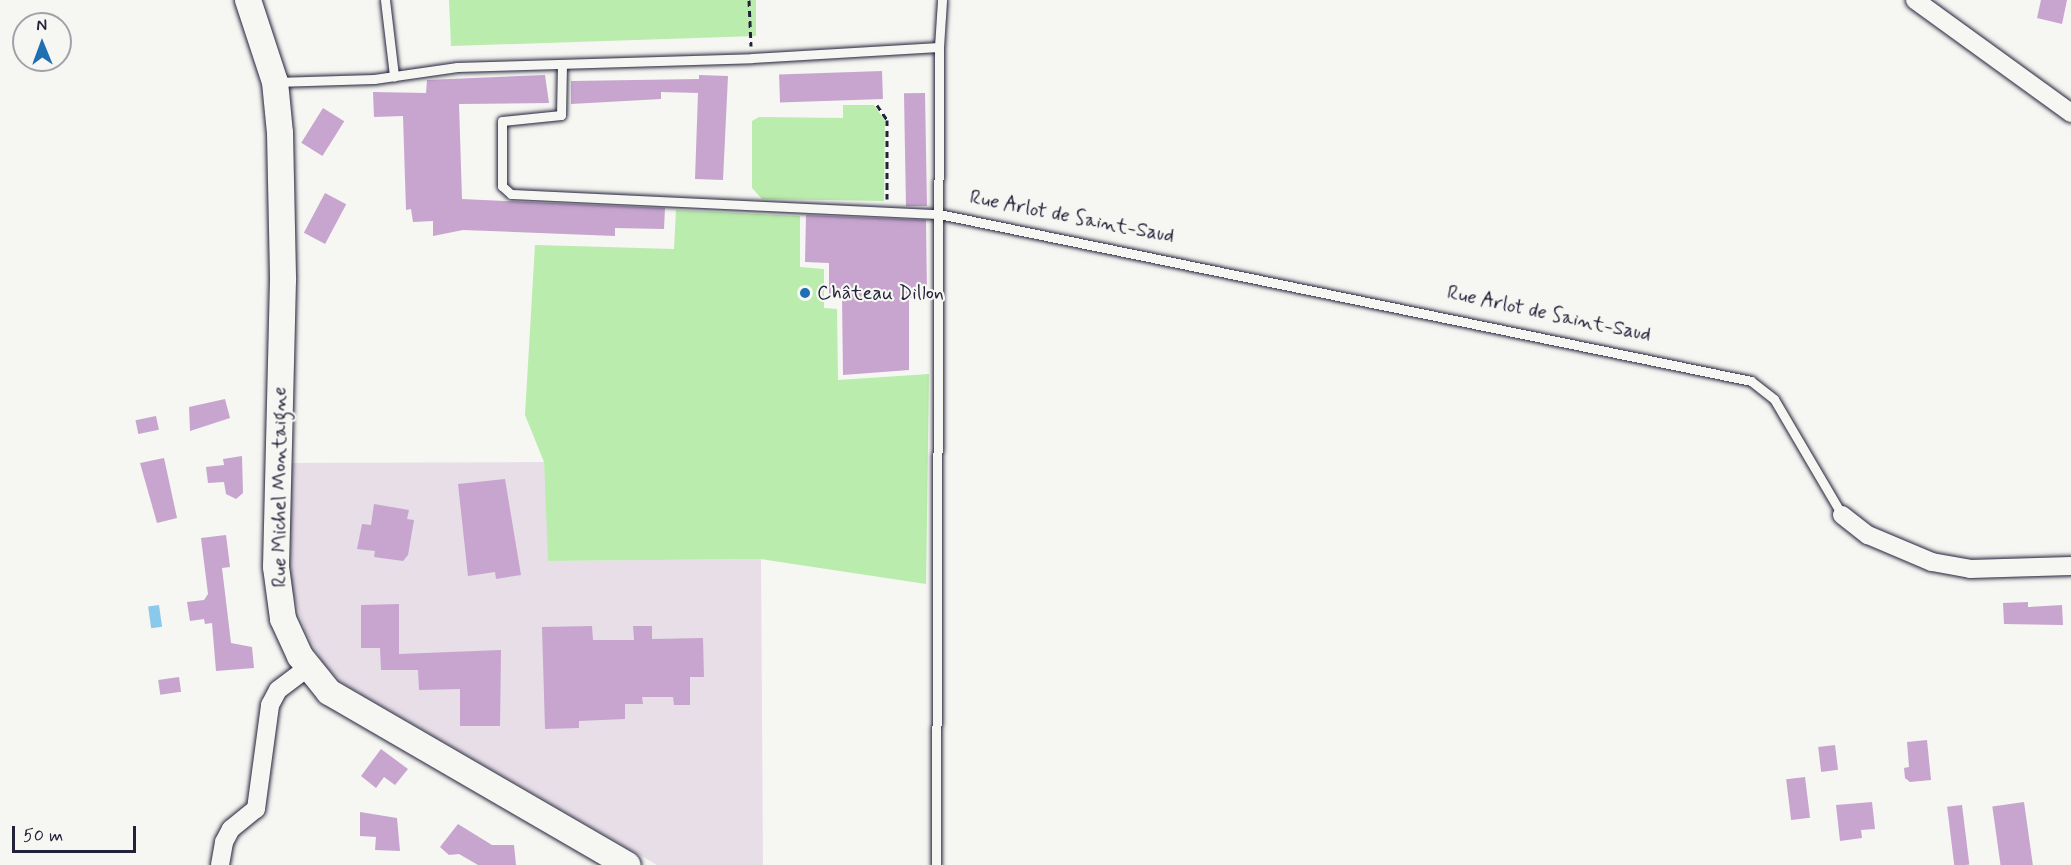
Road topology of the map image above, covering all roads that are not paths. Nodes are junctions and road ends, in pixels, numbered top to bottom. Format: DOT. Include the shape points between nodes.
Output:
graph roads {
  1 [pos="248,0"];
  2 [pos="385,0"];
  3 [pos="942,0"];
  4 [pos="1923,2"];
  5 [pos="939,47"];
  6 [pos="562,64"];
  7 [pos="393,76"];
  8 [pos="275,82"];
  9 [pos="2071,113"];
  10 [pos="939,214"];
  11 [pos="1842,515"];
  12 [pos="2071,566"];
  13 [pos="309,667"];
  14 [pos="220,865"];
  15 [pos="627,865"];
  16 [pos="936,865"];
  1 -- 8 [label="street, Rue Michel Montaigne"];
  2 -- 7 [label="lane"];
  3 -- 5 [label="lane"];
  4 -- 9 [label="street"];
  5 -- 6 [label="lane"];
  5 -- 10 [label="lane"];
  6 -- 7 [label="lane" via="457,67"];
  6 -- 10 [label="lane, Rue Arlot de Saint-Saud" via="561,115 502,121 502,186 506,192"];
  7 -- 8 [label="lane"];
  8 -- 13 [label="street, Rue Michel Montaigne" via="283,280 276,567 283,619"];
  10 -- 11 [label="lane, Rue Arlot de Saint-Saud" via="1751,381 1774,399"];
  10 -- 16 [label="lane"];
  11 -- 12 [label="street, Rue Arlot de Saint-Saud" via="1876,540 1932,562 1970,569"];
  13 -- 14 [label="street" via="278,690 270,705 256,809 231,829"];
  13 -- 15 [label="street, Rue Michel Montaigne" via="329,692"];
}
